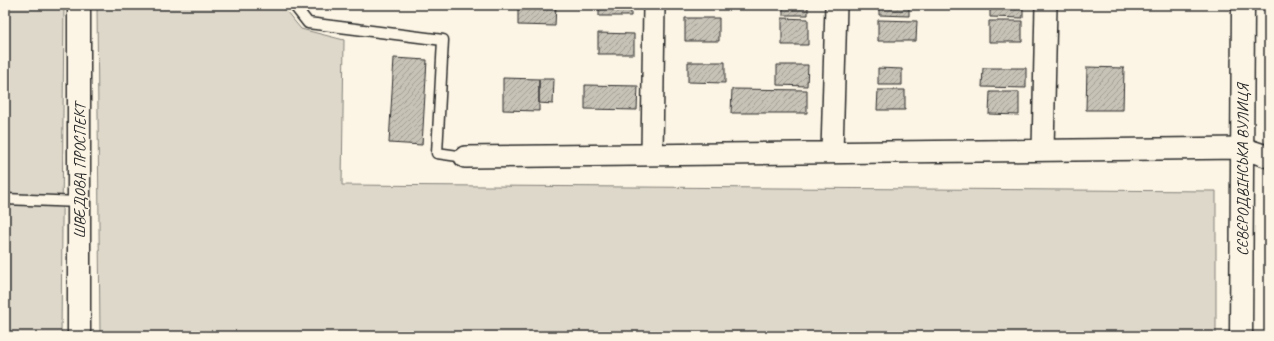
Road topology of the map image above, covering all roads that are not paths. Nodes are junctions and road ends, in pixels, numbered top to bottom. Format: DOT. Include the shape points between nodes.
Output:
graph roads {
  1 [pos="79,5"];
  2 [pos="294,5"];
  3 [pos="654,5"];
  4 [pos="836,5"];
  5 [pos="1046,5"];
  6 [pos="1243,5"];
  7 [pos="1242,148"];
  8 [pos="1043,150"];
  9 [pos="832,152"];
  10 [pos="652,154"];
  11 [pos="465,156"];
  12 [pos="1269,157"];
  13 [pos="5,199"];
  14 [pos="79,202"];
  15 [pos="79,336"];
  16 [pos="1241,336"];
  1 -- 14 [label="street, ШВЕДОВА ПРОСПЕКТ"];
  2 -- 11 [label="lane" via="308,23 444,40 437,153"];
  3 -- 10 [label="street"];
  4 -- 9 [label="street"];
  5 -- 8 [label="street"];
  6 -- 7 [label="street, СЄВЄРОДВІНСЬКА ВУЛИЦЯ"];
  7 -- 8 [label="street"];
  7 -- 12 [label="street"];
  7 -- 16 [label="street, СЄВЄРОДВІНСЬКА ВУЛИЦЯ"];
  8 -- 9 [label="street"];
  9 -- 10 [label="street"];
  10 -- 11 [label="street"];
  13 -- 14 [label="lane"];
  14 -- 15 [label="street, ШВЕДОВА ПРОСПЕКТ"];
}
